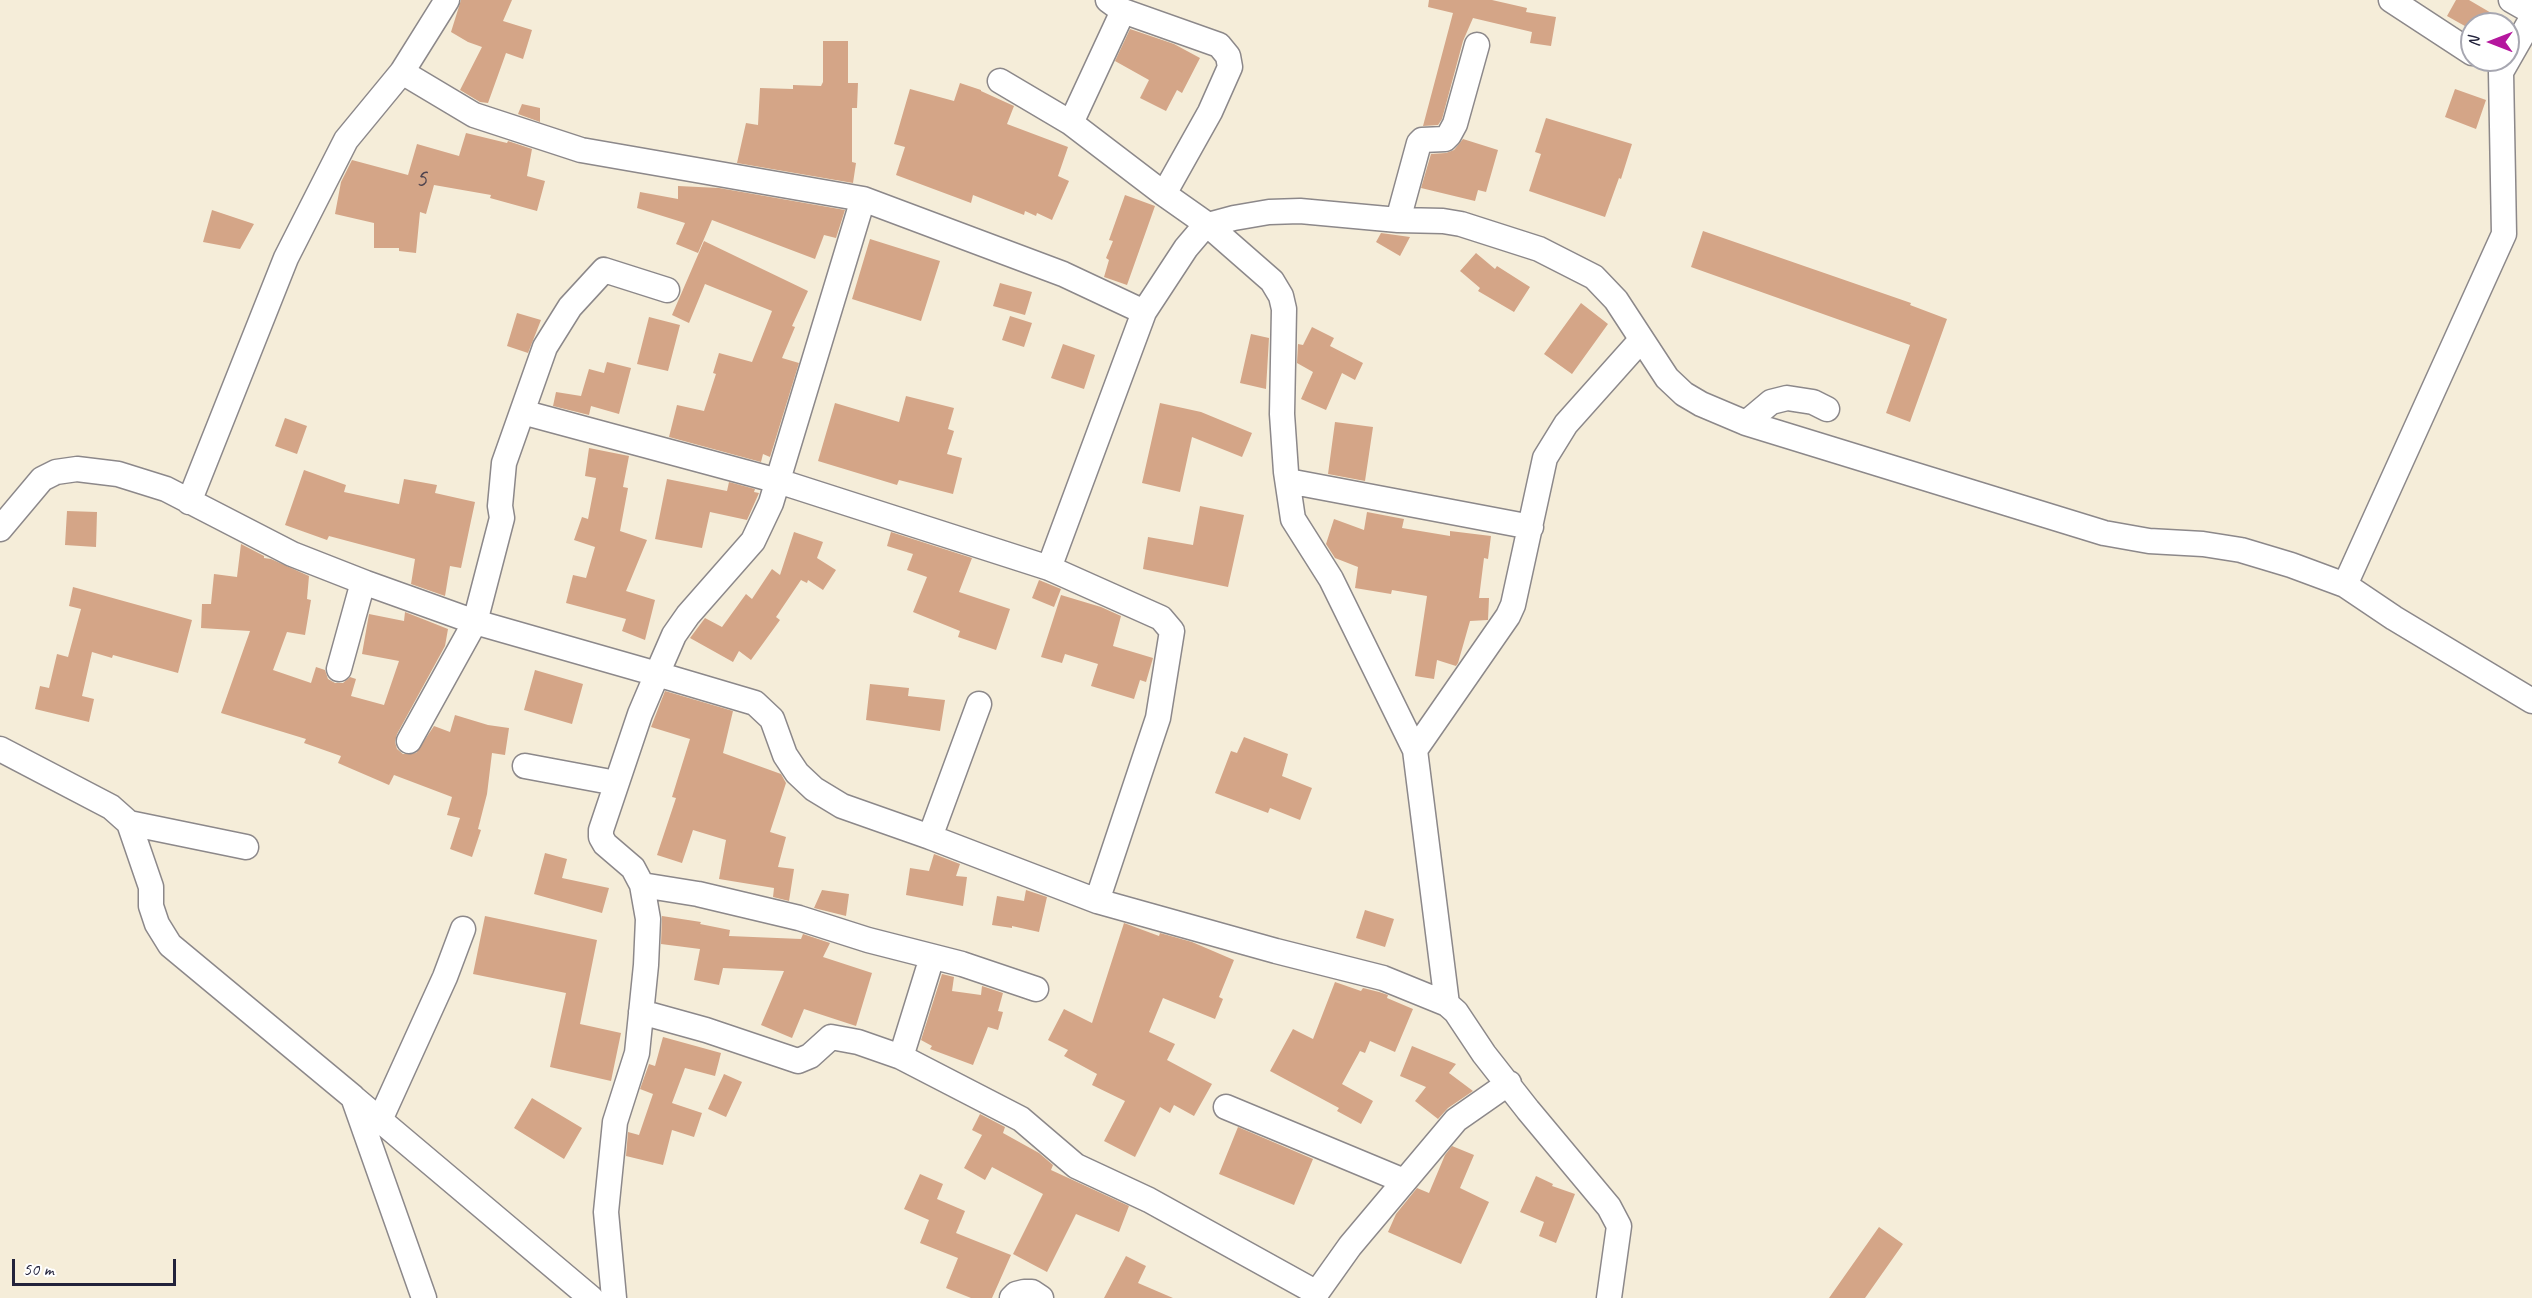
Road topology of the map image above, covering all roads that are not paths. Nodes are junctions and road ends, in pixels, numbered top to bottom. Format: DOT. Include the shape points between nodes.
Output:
graph roads {
  1 [pos="447,0"];
  2 [pos="2391,0"];
  3 [pos="2511,0"];
  4 [pos="1115,5"];
  5 [pos="2532,12"];
  6 [pos="2532,18"];
  7 [pos="2520,32"];
  8 [pos="1477,45"];
  9 [pos="2460,45"];
  10 [pos="402,72"];
  11 [pos="2493,72"];
  12 [pos="1000,81"];
  13 [pos="1071,123"];
  14 [pos="1164,194"];
  15 [pos="863,199"];
  16 [pos="1398,220"];
  17 [pos="1197,236"];
  18 [pos="667,290"];
  19 [pos="1144,312"];
  20 [pos="1641,340"];
  21 [pos="1827,409"];
  22 [pos="522,412"];
  23 [pos="1746,423"];
  24 [pos="778,481"];
  25 [pos="1288,481"];
  26 [pos="189,502"];
  27 [pos="1531,527"];
  28 [pos="0,530"];
  29 [pos="1049,568"];
  30 [pos="363,582"];
  31 [pos="2345,585"];
  32 [pos="475,621"];
  33 [pos="339,669"];
  34 [pos="657,674"];
  35 [pos="2532,701"];
  36 [pos="979,704"];
  37 [pos="409,741"];
  38 [pos="0,748"];
  39 [pos="1415,750"];
  40 [pos="525,766"];
  41 [pos="616,783"];
  42 [pos="129,823"];
  43 [pos="930,837"];
  44 [pos="246,847"];
  45 [pos="642,885"];
  46 [pos="1097,901"];
  47 [pos="462,929"];
  48 [pos="932,957"];
  49 [pos="1036,988"];
  50 [pos="1447,1004"];
  51 [pos="641,1012"];
  52 [pos="901,1057"];
  53 [pos="1509,1083"];
  54 [pos="353,1097"];
  55 [pos="1226,1107"];
  56 [pos="380,1120"];
  57 [pos="1404,1181"];
  58 [pos="1315,1295"];
  59 [pos="424,1298"];
  60 [pos="591,1298"];
  61 [pos="614,1298"];
  62 [pos="1012,1298"];
  63 [pos="1041,1298"];
  64 [pos="1610,1298"];
  1 -- 10 [label="street"];
  2 -- 9 [label="street"];
  3 -- 5 [label="street"];
  4 -- 13 [label="street"];
  4 -- 14 [label="street" via="1219,45 1228,56 1230,67 1210,112"];
  6 -- 7 [label="street"];
  8 -- 16 [label="street" via="1455,124 1445,139 1419,143"];
  10 -- 15 [label="street" via="474,115 580,150"];
  10 -- 26 [label="street" via="346,140 286,258"];
  11 -- 31 [label="street" via="2504,234"];
  12 -- 13 [label="street"];
  13 -- 14 [label="street"];
  14 -- 17 [label="street"];
  15 -- 19 [label="street" via="1063,274"];
  15 -- 24 [label="street"];
  16 -- 17 [label="street" via="1269,212"];
  16 -- 20 [label="street" via="1461,224 1539,249 1594,277 1616,300"];
  17 -- 19 [label="street"];
  17 -- 25 [label="street" via="1272,281 1281,297 1282,414"];
  18 -- 22 [label="street" via="604,270 570,307 545,347"];
  19 -- 29 [label="street"];
  20 -- 23 [label="street" via="1683,394"];
  20 -- 27 [label="street" via="1566,424 1545,458"];
  21 -- 23 [label="street" via="1813,402 1787,398 1771,402"];
  22 -- 24 [label="street"];
  22 -- 32 [label="street" via="504,463 502,518"];
  23 -- 31 [label="street" via="2104,533 2241,550"];
  24 -- 29 [label="street"];
  24 -- 34 [label="street" via="753,542 688,615 674,635"];
  25 -- 27 [label="street"];
  25 -- 39 [label="street" via="1293,519 1332,579"];
  26 -- 28 [label="street" via="166,489 128,477 77,469 56,472 42,479"];
  26 -- 30 [label="street" via="292,554"];
  27 -- 39 [label="street" via="1518,592 1508,616"];
  29 -- 46 [label="street" via="1161,618 1172,631 1158,718"];
  30 -- 32 [label="street"];
  30 -- 33 [label="street"];
  31 -- 35 [label="street"];
  32 -- 34 [label="street"];
  32 -- 37 [label="street"];
  34 -- 41 [label="street"];
  34 -- 43 [label="street" via="755,703 772,719 785,755 797,773 814,789 842,806"];
  36 -- 43 [label="street"];
  38 -- 42 [label="street" via="111,807"];
  39 -- 50 [label="street"];
  40 -- 41 [label="street"];
  41 -- 45 [label="street" via="601,837 633,868"];
  42 -- 44 [label="street"];
  42 -- 54 [label="street" via="151,888 157,924 170,945"];
  43 -- 46 [label="street"];
  45 -- 48 [label="street" via="799,918"];
  45 -- 51 [label="street" via="648,919"];
  46 -- 50 [label="street" via="1383,978"];
  47 -- 56 [label="street" via="446,977"];
  48 -- 49 [label="street"];
  48 -- 52 [label="street"];
  50 -- 53 [label="street"];
  51 -- 52 [label="street" via="798,1061 810,1056 831,1037"];
  51 -- 61 [label="street" via="637,1053 615,1122 606,1212"];
  52 -- 58 [label="street" via="1020,1119 1076,1166 1149,1200"];
  53 -- 57 [label="street" via="1456,1120"];
  53 -- 64 [label="street" via="1609,1207 1619,1226"];
  54 -- 56 [label="street"];
  54 -- 59 [label="street"];
  55 -- 57 [label="street"];
  56 -- 60 [label="street"];
  57 -- 58 [label="street"];
  62 -- 63 [label="street" via="1032,1292"];
}
